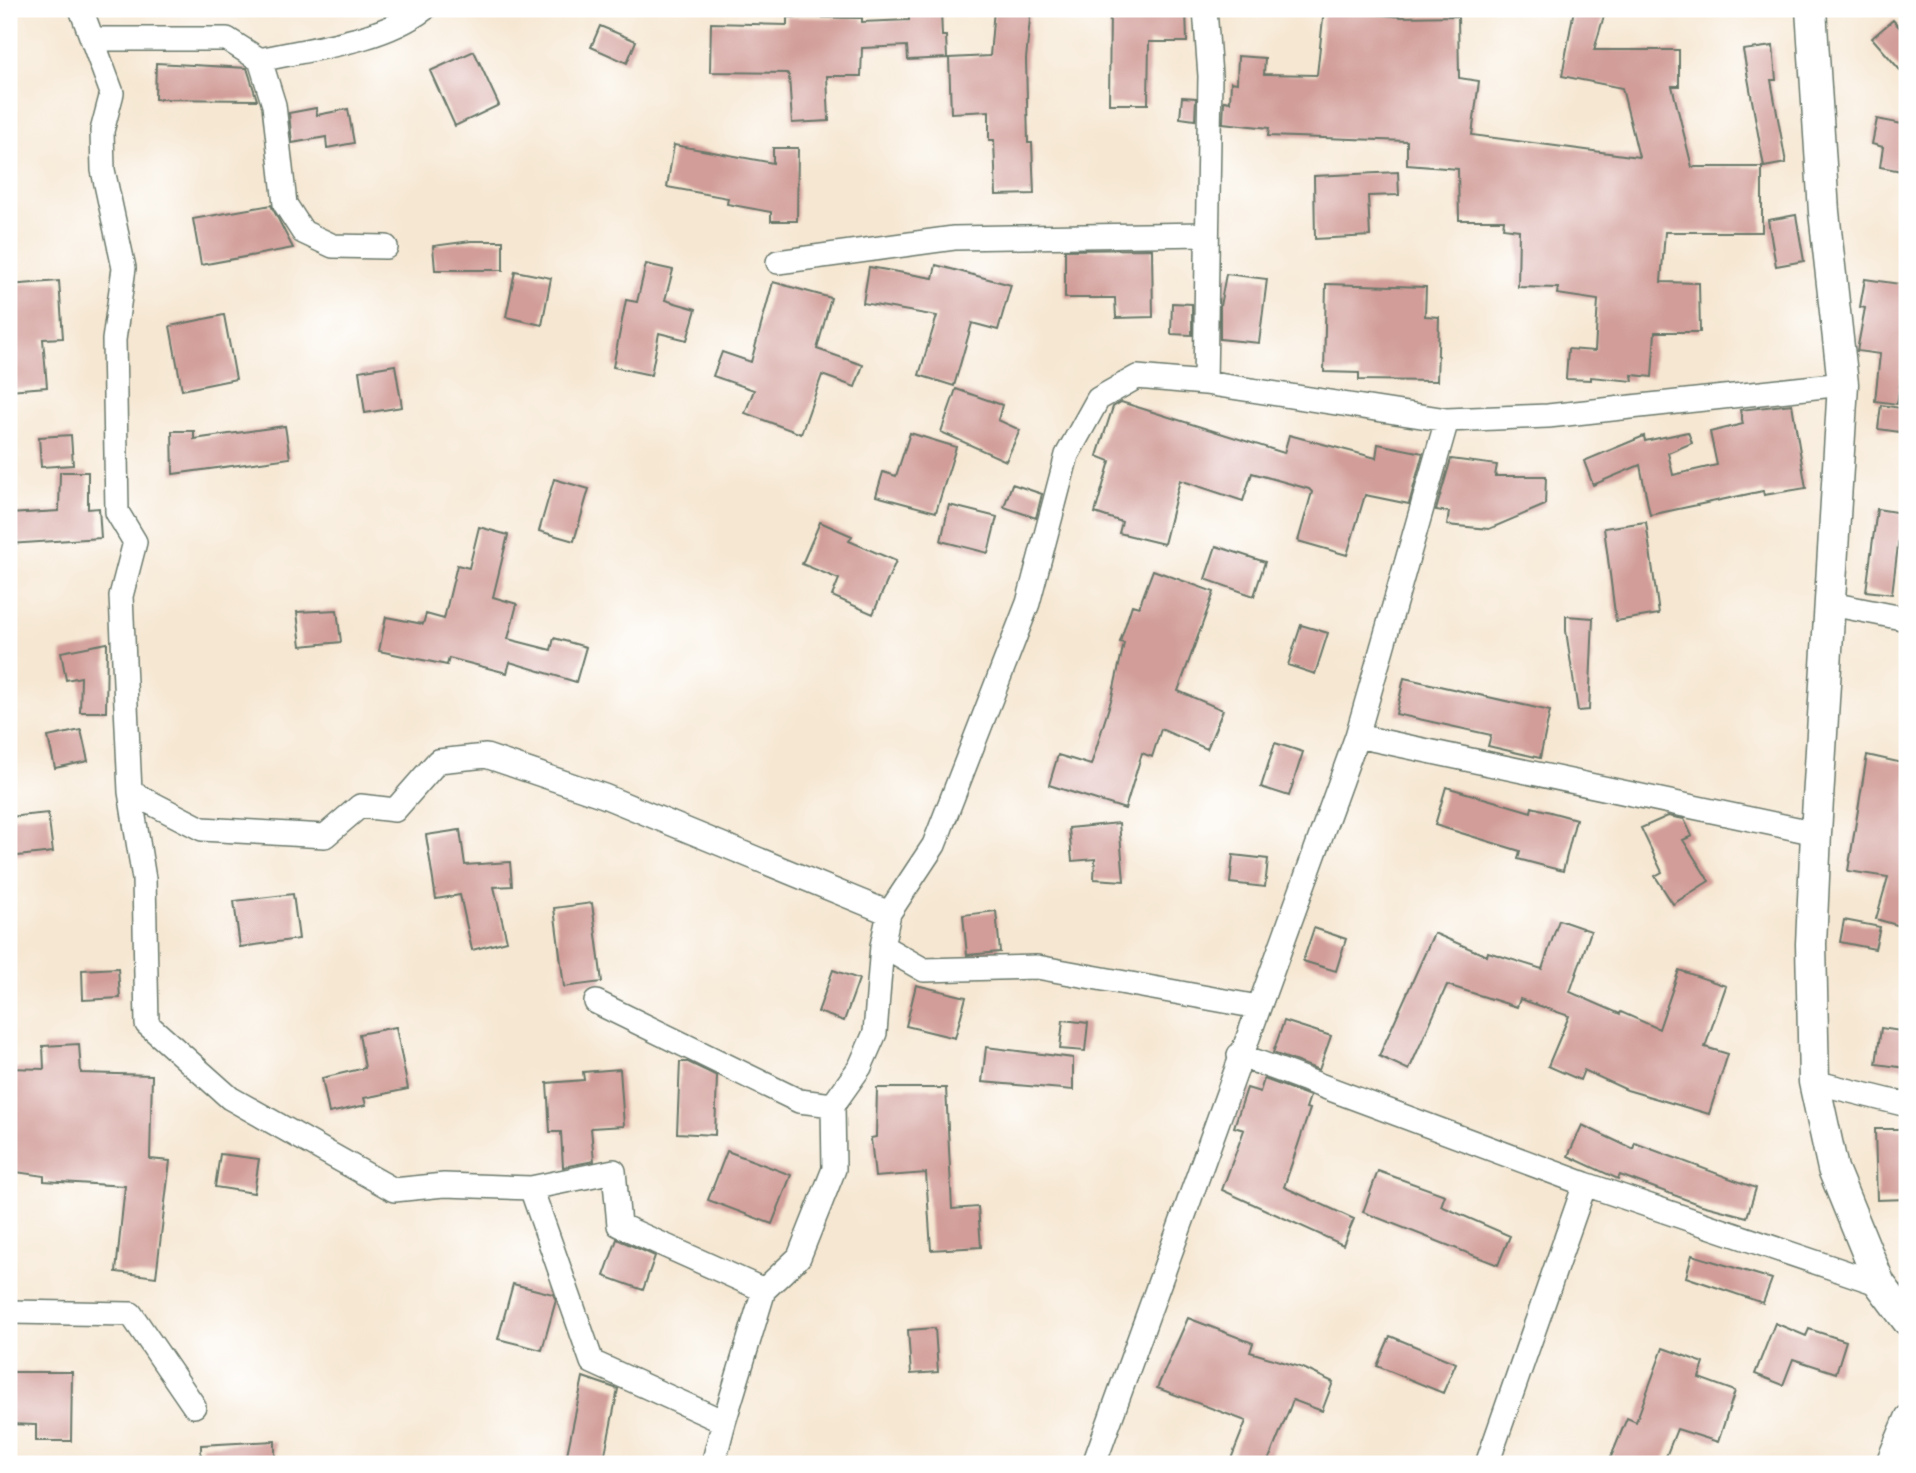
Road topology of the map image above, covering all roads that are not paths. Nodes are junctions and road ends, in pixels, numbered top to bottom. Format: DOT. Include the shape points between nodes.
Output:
graph roads {
  1 [pos="81,9"];
  2 [pos="424,9"];
  3 [pos="1205,9"];
  4 [pos="1811,9"];
  5 [pos="92,38"];
  6 [pos="260,60"];
  7 [pos="1206,234"];
  8 [pos="386,247"];
  9 [pos="778,262"];
  10 [pos="1205,383"];
  11 [pos="1843,384"];
  12 [pos="1447,420"];
  13 [pos="1831,604"];
  14 [pos="1907,619"];
  15 [pos="1357,736"];
  16 [pos="130,792"];
  17 [pos="1816,833"];
  18 [pos="889,913"];
  19 [pos="882,946"];
  20 [pos="596,1002"];
  21 [pos="1258,1007"];
  22 [pos="1239,1055"];
  23 [pos="1814,1082"];
  24 [pos="833,1105"];
  25 [pos="1907,1105"];
  26 [pos="1585,1184"];
  27 [pos="531,1188"];
  28 [pos="1880,1284"];
  29 [pos="764,1290"];
  30 [pos="9,1312"];
  31 [pos="1907,1320"];
  32 [pos="194,1406"];
  33 [pos="1907,1417"];
  34 [pos="724,1422"];
  35 [pos="713,1464"];
  36 [pos="1094,1464"];
  37 [pos="1487,1464"];
  38 [pos="1887,1464"];
  1 -- 5 [label="street"];
  2 -- 6 [label="street" via="410,20 358,38"];
  3 -- 7 [label="street" via="1210,76"];
  4 -- 11 [label="street" via="1824,212"];
  5 -- 6 [label="street" via="227,38"];
  5 -- 16 [label="street" via="112,93 102,131 103,170 124,268 114,340 117,512 135,542 121,596"];
  6 -- 8 [label="street" via="274,105 285,204 303,232 333,246"];
  7 -- 9 [label="street" via="954,238"];
  7 -- 10 [label="street"];
  10 -- 12 [label="street"];
  10 -- 18 [label="street" via="1137,377 1098,399 1067,455 1028,603 939,833"];
  11 -- 12 [label="street" via="1561,415"];
  11 -- 13 [label="street"];
  12 -- 15 [label="street"];
  13 -- 14 [label="street"];
  13 -- 17 [label="street"];
  15 -- 17 [label="street"];
  15 -- 21 [label="street"];
  16 -- 18 [label="street" via="202,828 324,836 360,806 395,810 438,761 486,756 604,796"];
  16 -- 27 [label="street" via="144,879 147,1024 230,1098 394,1190 444,1185"];
  17 -- 23 [label="street" via="1811,944"];
  18 -- 19 [label="street"];
  19 -- 21 [label="street" via="924,970 1037,967"];
  19 -- 24 [label="street" via="875,1033 860,1067"];
  20 -- 24 [label="street" via="799,1101"];
  21 -- 22 [label="street"];
  22 -- 26 [label="street"];
  22 -- 36 [label="street"];
  23 -- 25 [label="street"];
  23 -- 28 [label="street" via="1833,1169"];
  24 -- 29 [label="street" via="834,1169 799,1256"];
  26 -- 28 [label="street"];
  26 -- 37 [label="street"];
  27 -- 29 [label="street" via="614,1171 619,1225"];
  27 -- 34 [label="street" via="592,1362"];
  28 -- 31 [label="street"];
  29 -- 34 [label="street"];
  30 -- 32 [label="street" via="131,1314"];
  33 -- 38 [label="street"];
  34 -- 35 [label="street"];
}
